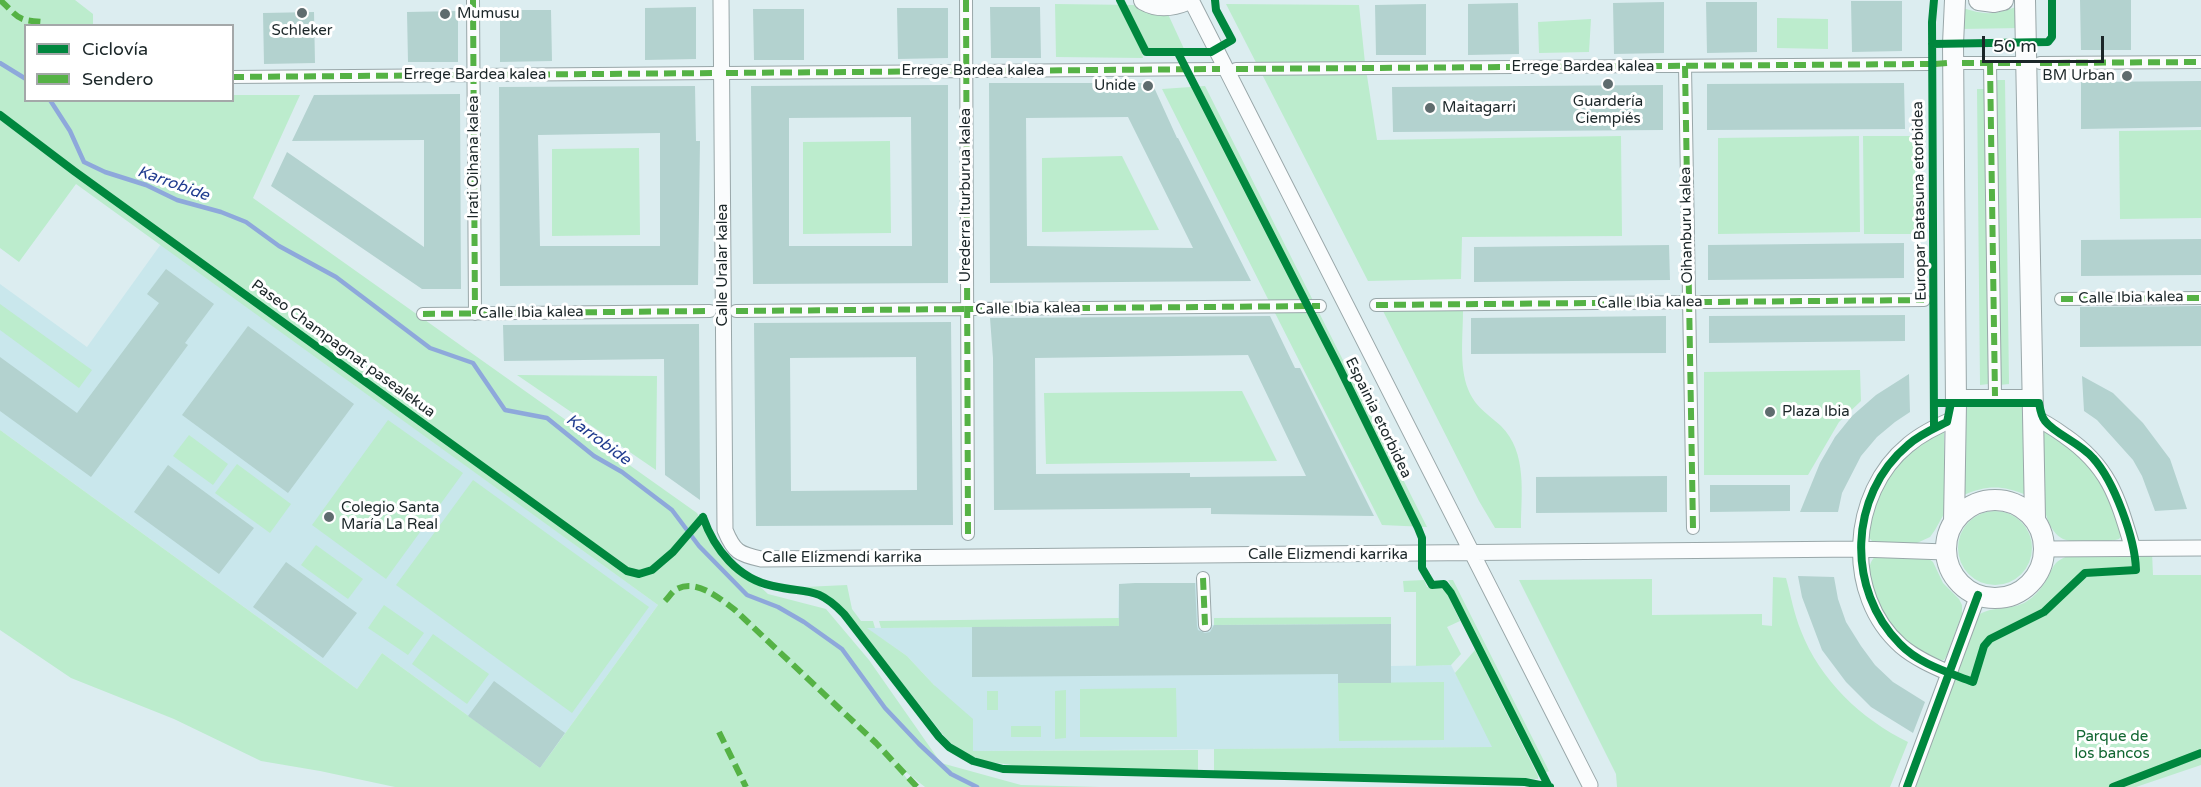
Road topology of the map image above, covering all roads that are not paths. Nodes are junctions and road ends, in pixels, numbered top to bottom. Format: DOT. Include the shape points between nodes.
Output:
graph roads {
  1 [pos="473,0"];
  2 [pos="721,0"];
  3 [pos="966,0"];
  4 [pos="1144,0"];
  5 [pos="1189,0"];
  6 [pos="1955,0"];
  7 [pos="1979,0"];
  8 [pos="2003,0"];
  9 [pos="2025,0"];
  10 [pos="2201,62"];
  11 [pos="1962,63"];
  12 [pos="1990,63"];
  13 [pos="2021,63"];
  14 [pos="2040,63"];
  15 [pos="1937,64"];
  16 [pos="1684,66"];
  17 [pos="1220,69"];
  18 [pos="1236,69"];
  19 [pos="966,71"];
  20 [pos="473,75"];
  21 [pos="234,77"];
  22 [pos="2201,298"];
  23 [pos="2061,299"];
  24 [pos="1924,300"];
  25 [pos="1689,302"];
  26 [pos="1376,305"];
  27 [pos="1320,306"];
  28 [pos="967,309"];
  29 [pos="710,311"];
  30 [pos="736,311"];
  31 [pos="423,314"];
  32 [pos="475,314"];
  33 [pos="1963,396"];
  34 [pos="1995,396"];
  35 [pos="2025,396"];
  36 [pos="2033,417"];
  37 [pos="1956,418"];
  38 [pos="2035,518"];
  39 [pos="1954,522"];
  40 [pos="1693,528"];
  41 [pos="725,530"];
  42 [pos="968,534"];
  43 [pos="2201,548"];
  44 [pos="1860,549"];
  45 [pos="2045,549"];
  46 [pos="2133,549"];
  47 [pos="1946,552"];
  48 [pos="1473,554"];
  49 [pos="1203,578"];
  50 [pos="1978,595"];
  51 [pos="1205,625"];
  52 [pos="1949,673"];
  53 [pos="1590,785"];
  54 [pos="1907,787"];
  1 -- 20 [label="street, Irati Oihana kalea"];
  2 -- 41 [label="street, Calle Uralar kalea"];
  3 -- 19 [label="street, Urederra Iturburua kalea"];
  4 -- 5 [label="street" via="1163,6"];
  5 -- 48 [label="street, Espainia etorbidea"];
  6 -- 37 [label="street"];
  7 -- 8 [label="street"];
  9 -- 36 [label="street"];
  10 -- 14 [label="street"];
  11 -- 12 [label="street"];
  12 -- 13 [label="street"];
  12 -- 34 [label="street"];
  15 -- 16 [label="street, Errege Bardea kalea"];
  16 -- 18 [label="street, Errege Bardea kalea"];
  16 -- 25 [label="street, Oihanburu kalea"];
  17 -- 19 [label="street, Errege Bardea kalea"];
  19 -- 20 [label="street, Errege Bardea kalea"];
  19 -- 28 [label="street, Urederra Iturburua kalea"];
  20 -- 21 [label="street, Errege Bardea kalea"];
  20 -- 32 [label="street, Irati Oihana kalea"];
  22 -- 23 [label="street, Calle Ibia kalea"];
  24 -- 25 [label="street, Calle Ibia kalea"];
  25 -- 26 [label="street, Calle Ibia kalea"];
  25 -- 40 [label="street, Oihanburu kalea"];
  27 -- 28 [label="street, Calle Ibia kalea"];
  28 -- 30 [label="street, Calle Ibia kalea"];
  28 -- 42 [label="street, Urederra Iturburua kalea"];
  29 -- 32 [label="street, Calle Ibia kalea"];
  31 -- 32 [label="street, Calle Ibia kalea"];
  33 -- 34 [label="street"];
  34 -- 35 [label="street"];
  36 -- 38 [label="street"];
  36 -- 46 [label="street" via="2093,458 2117,496"];
  37 -- 39 [label="street"];
  37 -- 44 [label="street" via="1907,445 1887,468 1865,512"];
  38 -- 39 [label="street" via="2023,507 1993,499 1964,510"];
  38 -- 45 [label="street" via="2043,533"];
  39 -- 47 [label="street" via="1947,536"];
  41 -- 48 [label="street, Calle Elizmendi karrika" via="741,554 761,559"];
  43 -- 46 [label="street"];
  44 -- 47 [label="street, Calle Elizmendi karrika"];
  44 -- 48 [label="street, Calle Elizmendi karrika"];
  44 -- 52 [label="street" via="1870,600 1881,623 1901,646 1925,663"];
  45 -- 46 [label="street"];
  45 -- 50 [label="street" via="2043,565 2024,590 1993,599"];
  47 -- 50 [label="street" via="1955,578"];
  48 -- 53 [label="street, Espainia etorbidea"];
  49 -- 51 [label="street"];
  50 -- 52 [label="street"];
  52 -- 54 [label="street"];
}
